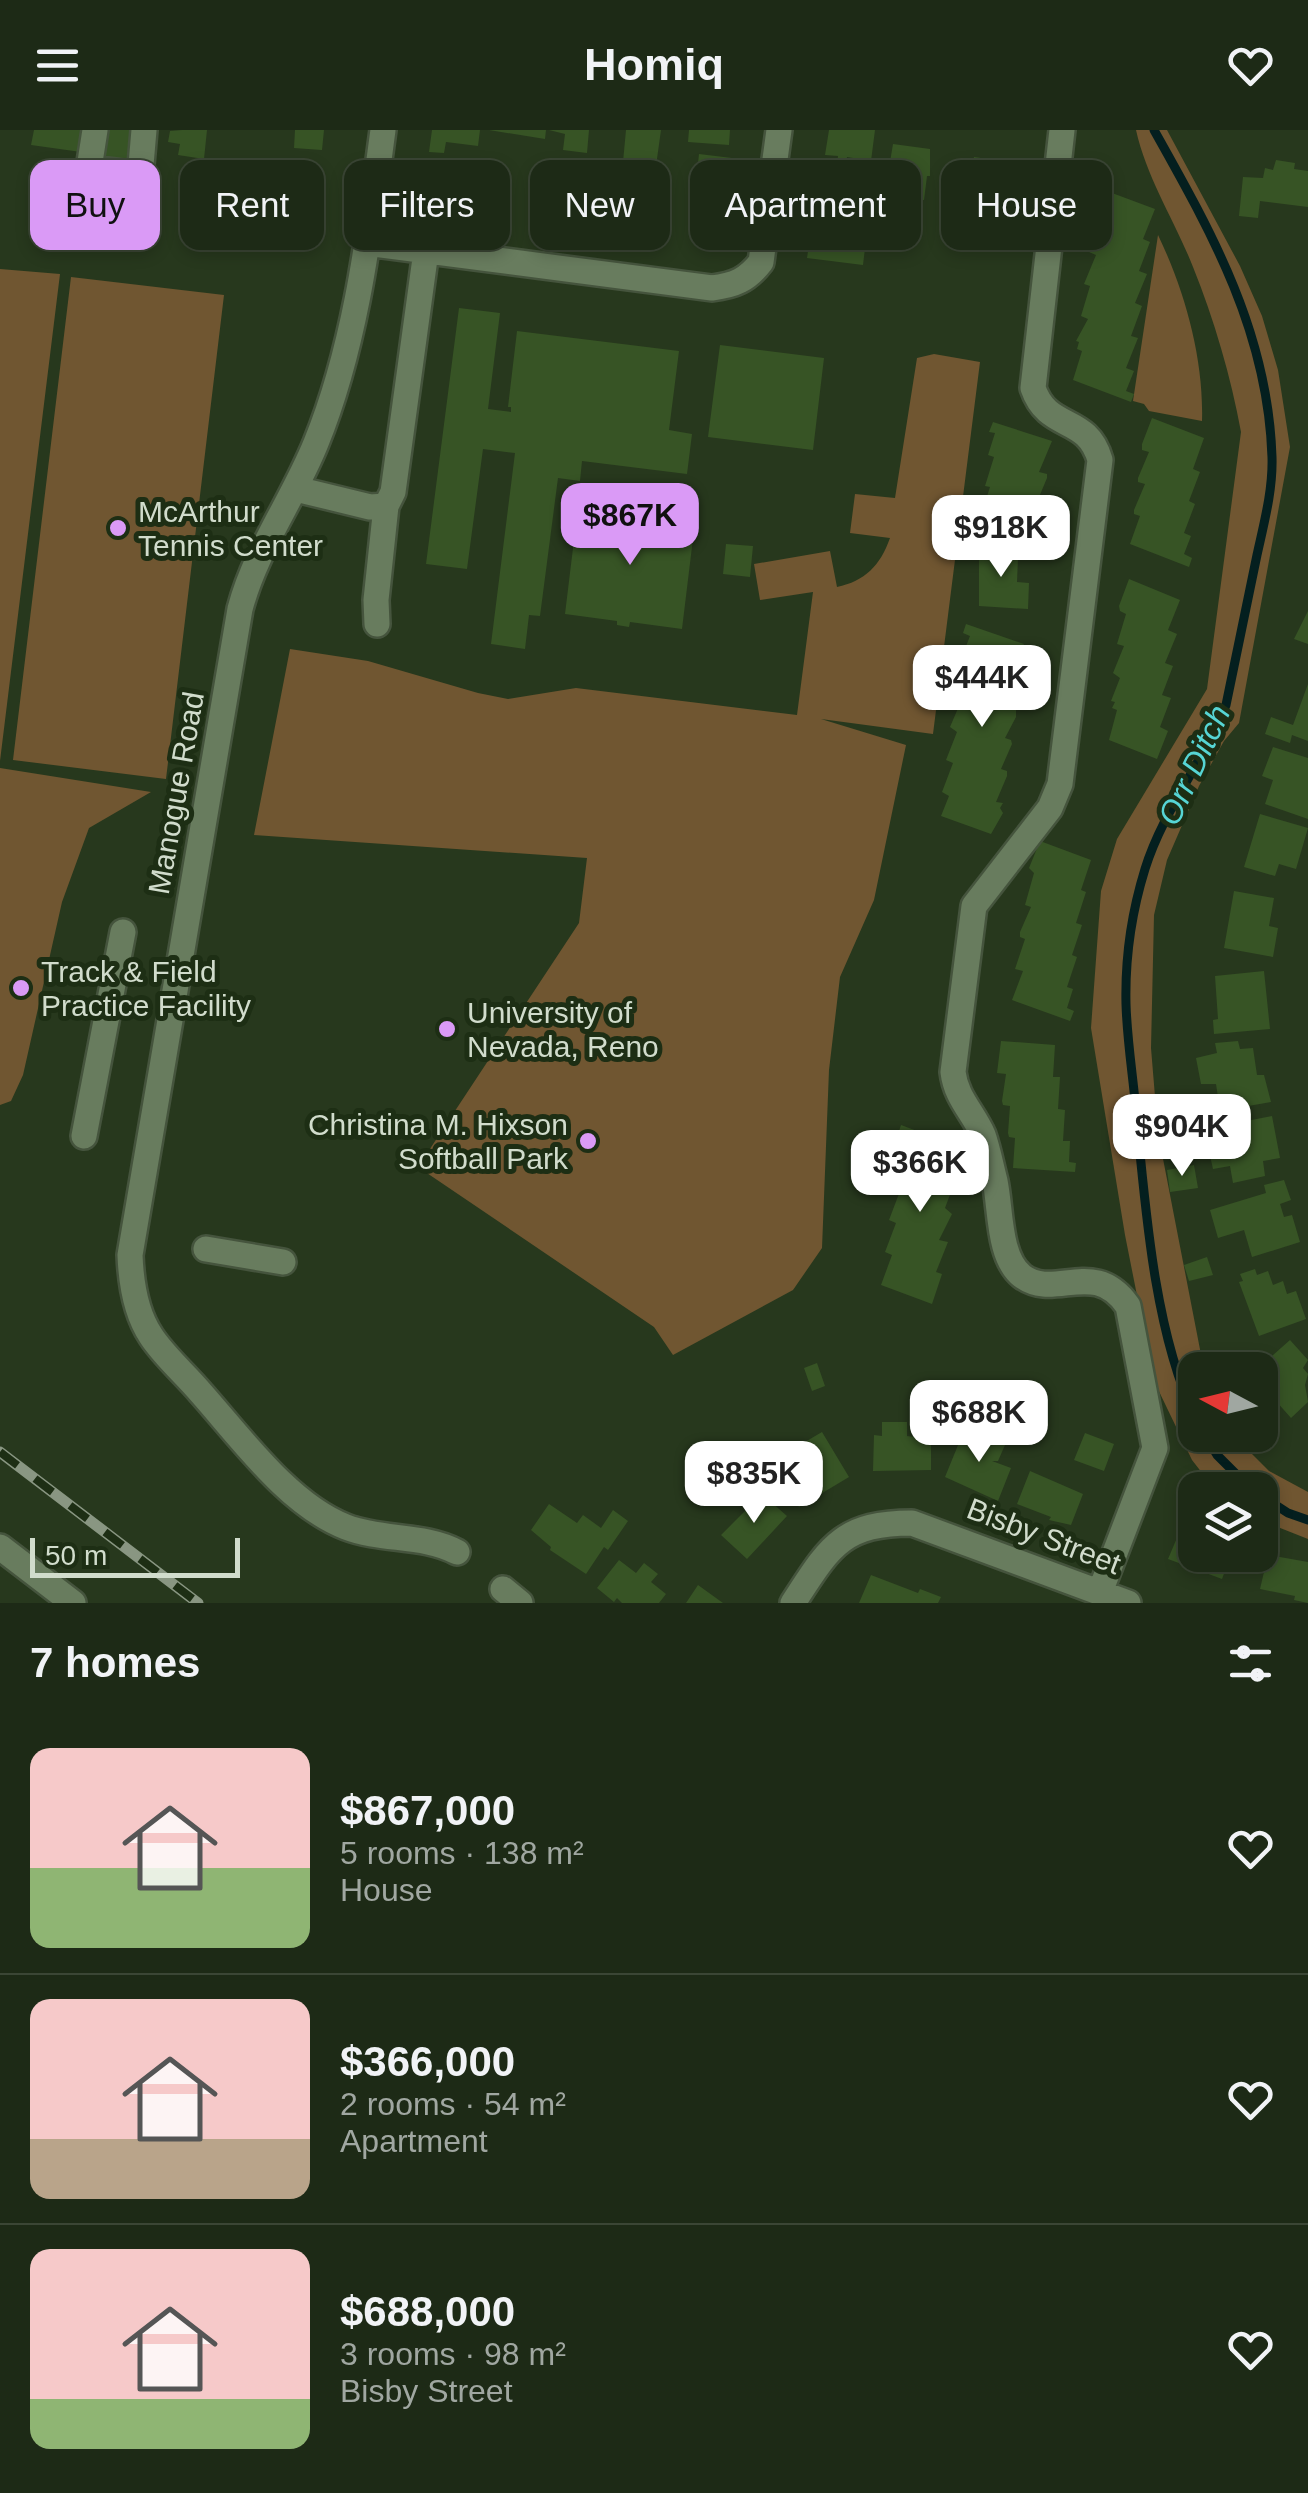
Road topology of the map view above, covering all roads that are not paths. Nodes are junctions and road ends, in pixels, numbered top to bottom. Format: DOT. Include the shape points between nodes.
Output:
graph roads {
  1 [pos="95,130"];
  2 [pos="144,130"];
  3 [pos="383,130"];
  4 [pos="779,130"];
  5 [pos="1062,130"];
  6 [pos="378,160"];
  7 [pos="365,250"];
  8 [pos="418,250"];
  9 [pos="426,251"];
  10 [pos="296,489"];
  11 [pos="386,506"];
  12 [pos="377,624"];
  13 [pos="123,932"];
  14 [pos="84,1136"];
  15 [pos="206,1249"];
  16 [pos="283,1262"];
  17 [pos="0,1547"];
  18 [pos="457,1552"];
  19 [pos="1100,1592"];
  20 [pos="73,1603"];
  21 [pos="793,1603"];
  22 [pos="1128,1603"];
  1 -- 2 [label="street" via="94,170 132,174 141,165"];
  3 -- 6 [label="street, Manogue Road"];
  4 -- 9 [label="street" via="761,262 734,286"];
  5 -- 19 [label="street" via="1033,388 1049,414 1085,431 1100,460 1060,784 1050,808 974,906 953,1072 955,1090 983,1136 1010,1262 1025,1279 1104,1282 1128,1306 1155,1448"];
  7 -- 10 [label="street, Manogue Road" via="334,396"];
  8 -- 9 [label="street"];
  9 -- 11 [label="street"];
  10 -- 11 [label="street"];
  10 -- 18 [label="street, Manogue Road" via="249,576 240,608 131,1278 150,1334 249,1447 319,1514 360,1531"];
  11 -- 12 [label="street"];
  13 -- 14 [label="street"];
  15 -- 16 [label="street"];
  17 -- 20 [label="street"];
  19 -- 21 [label="street, Bisby Street" via="912,1523 880,1523 832,1547"];
  19 -- 22 [label="street, Bisby Street"];
}
